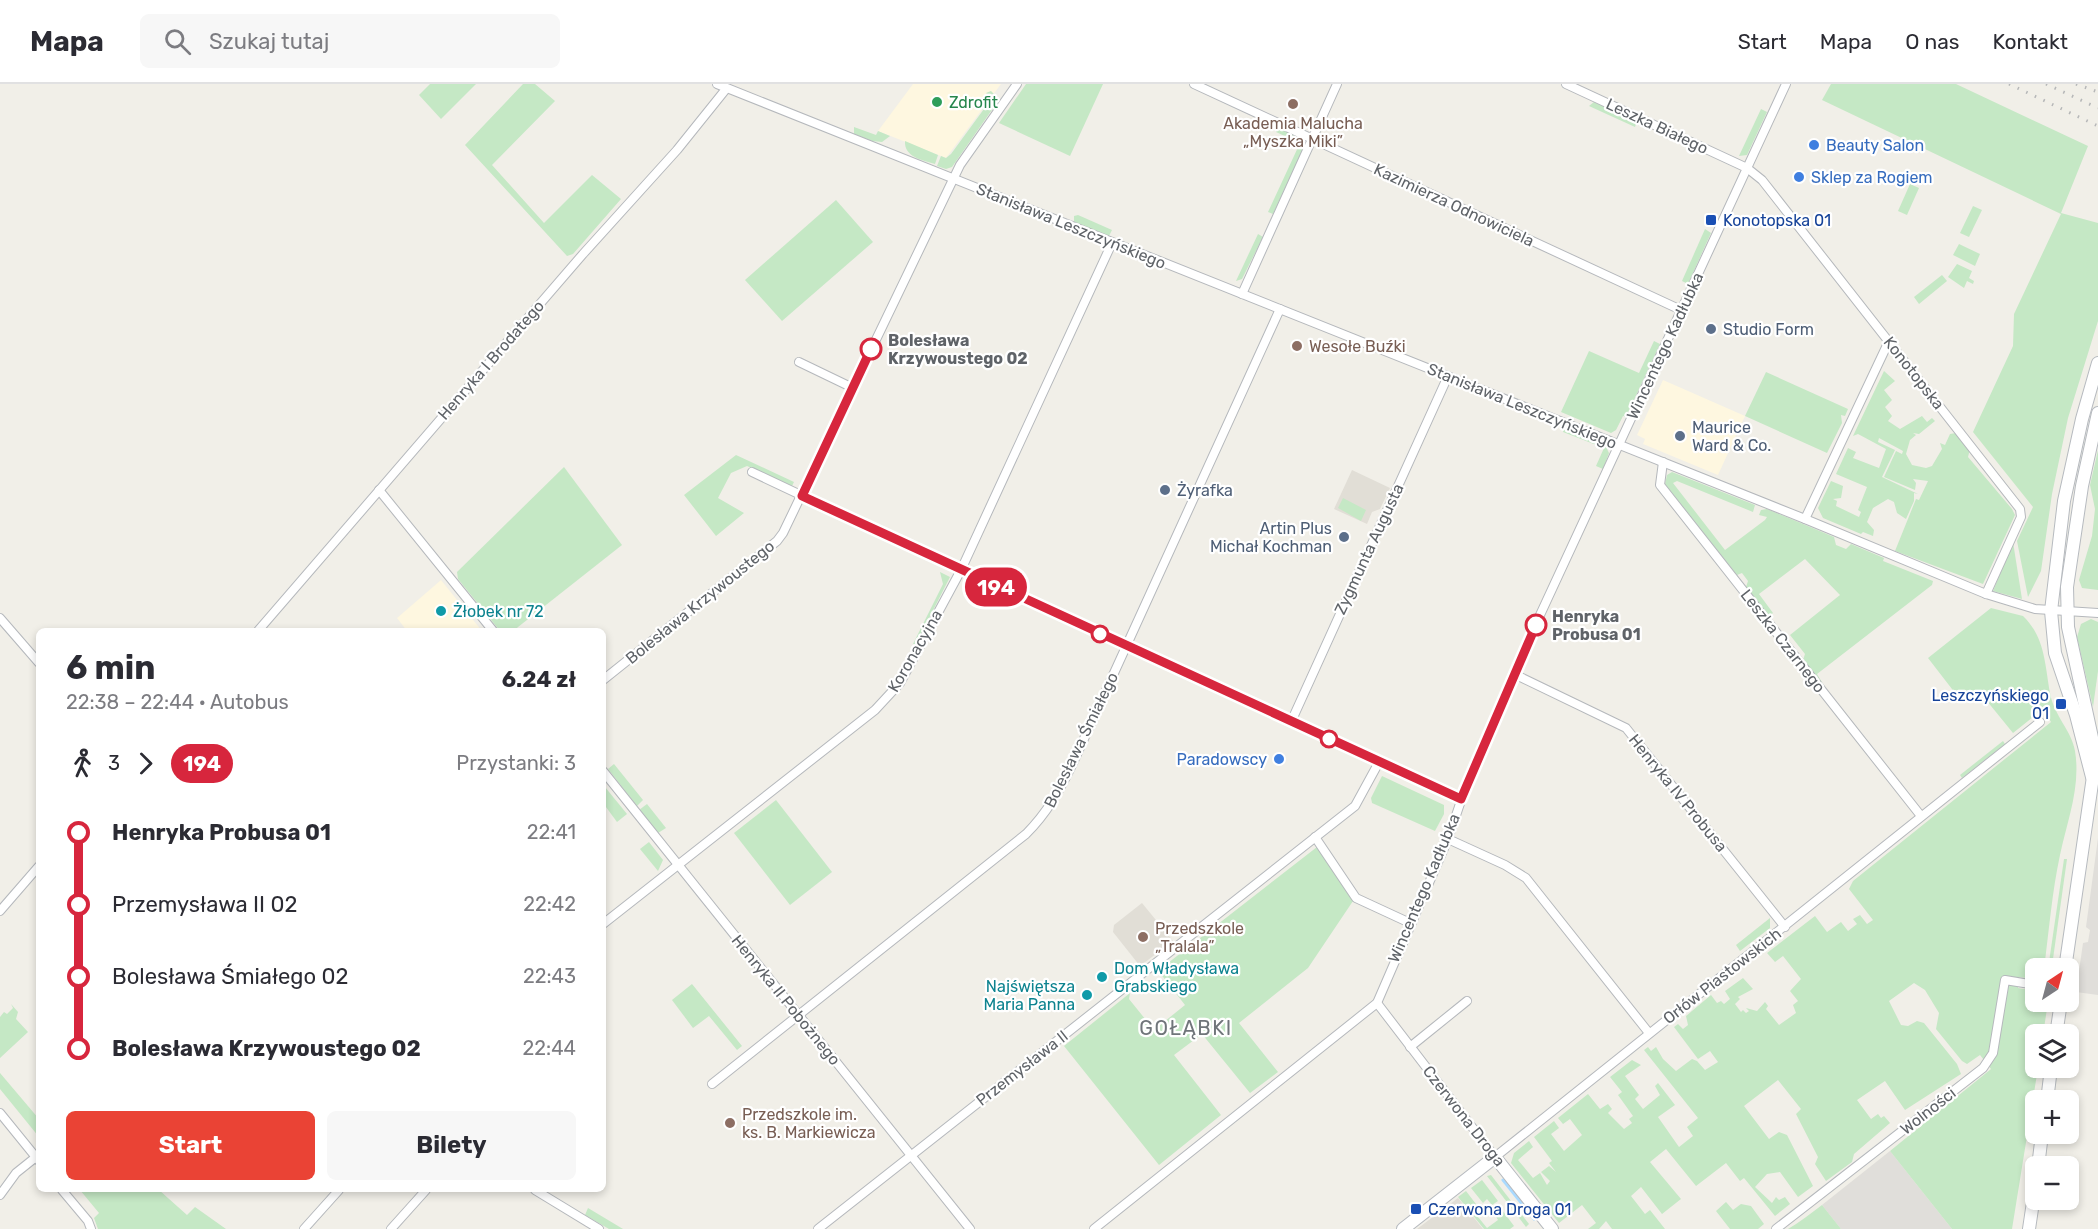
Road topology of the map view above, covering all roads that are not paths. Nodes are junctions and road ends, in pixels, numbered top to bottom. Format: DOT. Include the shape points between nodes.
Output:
graph roads {
  1 [pos="717,84"];
  2 [pos="1017,84"];
  3 [pos="1194,84"];
  4 [pos="1337,84"];
  5 [pos="1566,84"];
  6 [pos="1786,84"];
  7 [pos="726,89"];
  8 [pos="1312,139"];
  9 [pos="1747,168"];
  10 [pos="954,178"];
  11 [pos="1112,243"];
  12 [pos="1242,294"];
  13 [pos="1280,309"];
  14 [pos="1681,310"];
  15 [pos="1889,341"];
  16 [pos="799,362"];
  17 [pos="2098,363"];
  18 [pos="1448,376"];
  19 [pos="853,388"];
  20 [pos="2098,413"];
  21 [pos="1619,444"];
  22 [pos="1663,462"];
  23 [pos="752,472"];
  24 [pos="379,490"];
  25 [pos="802,496"];
  26 [pos="1805,519"];
  27 [pos="961,570"];
  28 [pos="1986,594"];
  29 [pos="2051,611"];
  30 [pos="2067,612"];
  31 [pos="2098,613"];
  32 [pos="0,618"];
  33 [pos="260,628"];
  34 [pos="491,628"];
  35 [pos="1126,646"];
  36 [pos="36,660"];
  37 [pos="1514,674"];
  38 [pos="606,678"];
  39 [pos="1291,722"];
  40 [pos="2040,722"];
  41 [pos="1379,762"];
  42 [pos="606,775"];
  43 [pos="2092,777"];
  44 [pos="1461,799"];
  45 [pos="1921,816"];
  46 [pos="1315,837"];
  47 [pos="1448,839"];
  48 [pos="677,864"];
  49 [pos="36,869"];
  50 [pos="0,911"];
  51 [pos="606,922"];
  52 [pos="1410,923"];
  53 [pos="1785,927"];
  54 [pos="2067,958"];
  55 [pos="2025,984"];
  56 [pos="1467,1001"];
  57 [pos="1377,1003"];
  58 [pos="798,1016"];
  59 [pos="1649,1033"];
  60 [pos="1410,1047"];
  61 [pos="712,1084"];
  62 [pos="0,1113"];
  63 [pos="911,1156"];
  64 [pos="1495,1157"];
  65 [pos="36,1158"];
  66 [pos="36,1160"];
  67 [pos="64,1192"];
  68 [pos="337,1192"];
  69 [pos="424,1192"];
  70 [pos="538,1192"];
  71 [pos="0,1195"];
  72 [pos="2032,1210"];
  73 [pos="91,1229"];
  74 [pos="304,1229"];
  75 [pos="391,1229"];
  76 [pos="598,1229"];
  77 [pos="818,1229"];
  78 [pos="970,1229"];
  79 [pos="1094,1229"];
  80 [pos="1403,1229"];
  81 [pos="1552,1229"];
  82 [pos="1776,1229"];
  83 [pos="2029,1229"];
  1 -- 7 [label="street, Stanisława Leszczyńskiego"];
  2 -- 10 [label="street, Bolesława Krzywoustego"];
  3 -- 8 [label="street, Kazimierza Odnowiciela"];
  4 -- 8 [label="street"];
  5 -- 9 [label="street, Leszka Białego"];
  6 -- 9 [label="street, Wincentego Kadłubka"];
  7 -- 10 [label="street, Stanisława Leszczyńskiego"];
  7 -- 24 [label="street, Henryka I Brodatego"];
  8 -- 12 [label="street"];
  8 -- 14 [label="street, Kazimierza Odnowiciela"];
  9 -- 14 [label="street, Wincentego Kadłubka"];
  9 -- 15 [label="street, Konotopska" via="1762,180"];
  10 -- 11 [label="street, Stanisława Leszczyńskiego"];
  10 -- 19 [label="street, Bolesława Krzywoustego"];
  11 -- 12 [label="street, Stanisława Leszczyńskiego"];
  11 -- 27 [label="street, Koronacyjna"];
  12 -- 13 [label="street, Stanisława Leszczyńskiego"];
  13 -- 18 [label="street, Stanisława Leszczyńskiego"];
  13 -- 35 [label="street, Bolesława Śmiałego"];
  14 -- 21 [label="street, Wincentego Kadłubka"];
  15 -- 26 [label="street"];
  15 -- 28 [label="street, Konotopska" via="2020,509 2021,517"];
  16 -- 19 [label="street"];
  17 -- 29 [label="street" via="2066,491"];
  18 -- 21 [label="street, Stanisława Leszczyńskiego"];
  18 -- 39 [label="street, Zygmunta Augusta"];
  19 -- 25 [label="street, Bolesława Krzywoustego"];
  20 -- 30 [label="street" via="2075,526"];
  21 -- 22 [label="street, Stanisława Leszczyńskiego"];
  21 -- 37 [label="street, Wincentego Kadłubka"];
  22 -- 26 [label="street, Stanisława Leszczyńskiego"];
  22 -- 45 [label="street, Leszka Czarnego" via="1660,485"];
  23 -- 25 [label="street"];
  24 -- 33 [label="street, Henryka I Brodatego"];
  24 -- 34 [label="street"];
  25 -- 27 [label="street"];
  25 -- 38 [label="street, Bolesława Krzywoustego" via="777,541"];
  26 -- 28 [label="street, Stanisława Leszczyńskiego"];
  27 -- 35 [label="street"];
  27 -- 48 [label="street, Koronacyjna" via="894,692"];
  28 -- 29 [label="street, Stanisława Leszczyńskiego"];
  29 -- 30 [label="street, Stanisława Leszczyńskiego"];
  29 -- 43 [label="street" via="2055,653"];
  30 -- 31 [label="street, Stanisława Leszczyńskiego"];
  30 -- 43 [label="street" via="2094,743"];
  32 -- 36 [label="street"];
  35 -- 39 [label="street"];
  35 -- 58 [label="street, Bolesława Śmiałego" via="1058,794 1041,819"];
  37 -- 44 [label="street, Wincentego Kadłubka"];
  37 -- 53 [label="street, Henryka IV Probusa" via="1626,728"];
  39 -- 41 [label="street"];
  40 -- 45 [label="street, Orłów Piastowskich"];
  41 -- 44 [label="street"];
  41 -- 46 [label="street, Przemysława II" via="1360,801"];
  42 -- 48 [label="street, Henryka II Pobożnego"];
  43 -- 54 [label="street"];
  44 -- 47 [label="street, Wincentego Kadłubka"];
  45 -- 53 [label="street, Orłów Piastowskich"];
  46 -- 52 [label="street" via="1356,898"];
  46 -- 63 [label="street, Przemysława II"];
  47 -- 52 [label="street, Wincentego Kadłubka"];
  47 -- 59 [label="street" via="1526,878"];
  48 -- 51 [label="street, Koronacyjna"];
  48 -- 58 [label="street, Henryka II Pobożnego"];
  49 -- 50 [label="street"];
  52 -- 57 [label="street, Wincentego Kadłubka"];
  53 -- 59 [label="street, Orłów Piastowskich"];
  55 -- 82 [label="street, Wolności" via="2005,980 1993,1053 1983,1068"];
  56 -- 60 [label="street"];
  57 -- 60 [label="street, Czerwona Droga"];
  57 -- 79 [label="street, Wincentego Kadłubka"];
  58 -- 61 [label="street, Bolesława Śmiałego"];
  58 -- 63 [label="street, Henryka II Pobożnego"];
  59 -- 64 [label="street, Orłów Piastowskich"];
  60 -- 64 [label="street, Czerwona Droga"];
  62 -- 65 [label="street"];
  63 -- 77 [label="street, Przemysława II"];
  63 -- 78 [label="street, Henryka II Pobożnego"];
  64 -- 80 [label="street, Orłów Piastowskich"];
  64 -- 81 [label="street, Czerwona Droga"];
  66 -- 71 [label="street" via="16,1173"];
  67 -- 73 [label="street"];
  68 -- 74 [label="street"];
  69 -- 75 [label="street"];
  70 -- 76 [label="street"];
  72 -- 83 [label="street"];
}
